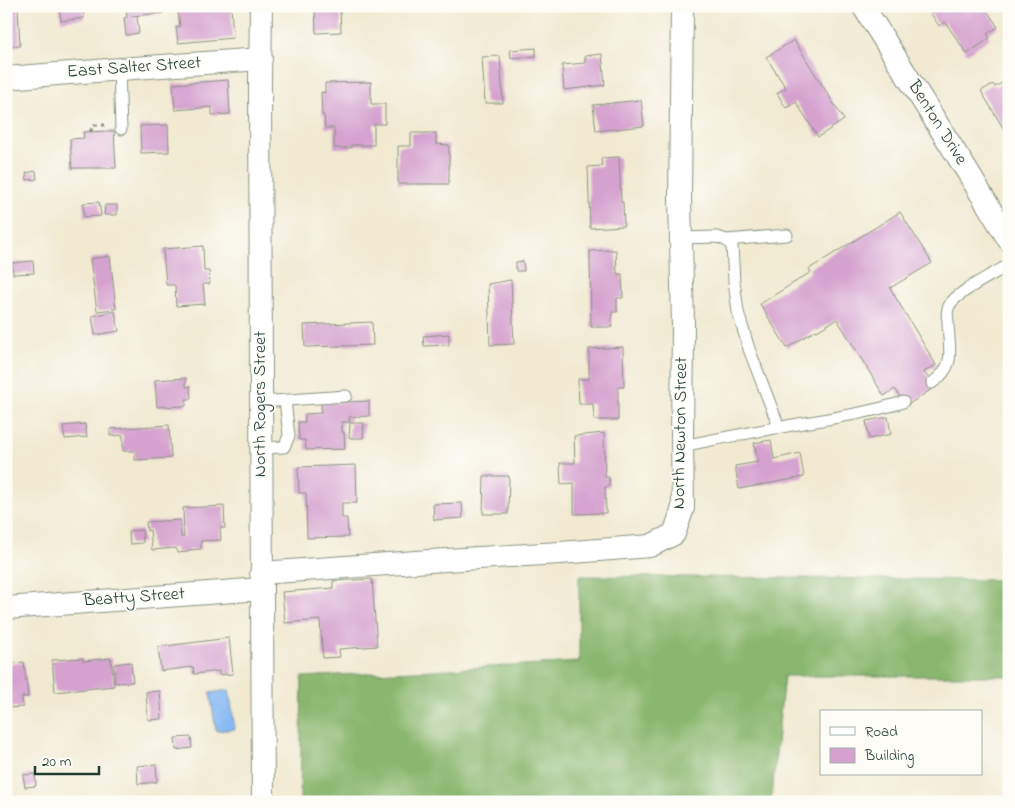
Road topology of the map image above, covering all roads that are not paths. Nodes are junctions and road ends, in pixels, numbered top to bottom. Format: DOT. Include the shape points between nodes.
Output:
graph roads {
  1 [pos="262,6"];
  2 [pos="682,6"];
  3 [pos="864,6"];
  4 [pos="261,59"];
  5 [pos="119,69"];
  6 [pos="6,78"];
  7 [pos="121,129"];
  8 [pos="787,235"];
  9 [pos="680,238"];
  10 [pos="726,240"];
  11 [pos="1009,240"];
  12 [pos="1009,265"];
  13 [pos="932,383"];
  14 [pos="346,396"];
  15 [pos="285,400"];
  16 [pos="261,402"];
  17 [pos="903,402"];
  18 [pos="779,427"];
  19 [pos="682,446"];
  20 [pos="261,448"];
  21 [pos="262,581"];
  22 [pos="6,608"];
  23 [pos="263,802"];
  1 -- 4 [label="street, North Rogers Street"];
  2 -- 9 [label="street, North Newton Street"];
  3 -- 11 [label="street, Benton Drive"];
  4 -- 5 [label="street, East Salter Street"];
  4 -- 16 [label="street, North Rogers Street"];
  5 -- 6 [label="street, East Salter Street"];
  5 -- 7 [label="lane"];
  8 -- 10 [label="lane"];
  9 -- 10 [label="lane" via="717,237"];
  9 -- 19 [label="street, North Newton Street"];
  10 -- 18 [label="lane" via="732,246 738,312"];
  12 -- 13 [label="lane" via="968,289 948,307 950,360 943,374"];
  14 -- 15 [label="lane"];
  15 -- 16 [label="lane"];
  15 -- 20 [label="lane" via="289,436 284,447"];
  16 -- 20 [label="street, North Rogers Street"];
  17 -- 18 [label="lane" via="872,411"];
  18 -- 19 [label="lane"];
  19 -- 21 [label="street, North Newton Street" via="683,508 674,534 650,546 420,562"];
  20 -- 21 [label="street, North Rogers Street"];
  21 -- 22 [label="street, Beatty Street"];
  21 -- 23 [label="street, North Rogers Street"];
}
